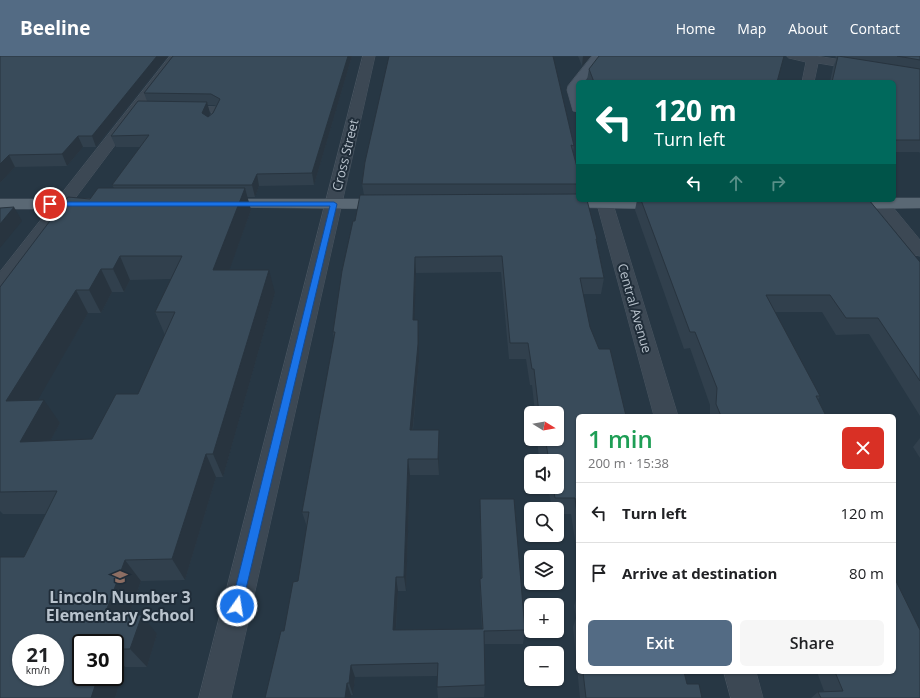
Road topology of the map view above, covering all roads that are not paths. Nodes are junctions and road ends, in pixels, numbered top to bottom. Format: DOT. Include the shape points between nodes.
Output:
graph roads {
  1 [pos="176,56"];
  2 [pos="369,56"];
  3 [pos="598,56"];
  4 [pos="793,56"];
  5 [pos="813,59"];
  6 [pos="920,76"];
  7 [pos="579,80"];
  8 [pos="808,80"];
  9 [pos="576,84"];
  10 [pos="576,101"];
  11 [pos="180,108"];
  12 [pos="211,124"];
  13 [pos="605,202"];
  14 [pos="879,202"];
  15 [pos="0,204"];
  16 [pos="62,204"];
  17 [pos="108,204"];
  18 [pos="202,204"];
  19 [pos="334,204"];
  20 [pos="402,204"];
  21 [pos="543,204"];
  22 [pos="684,204"];
  23 [pos="826,204"];
  24 [pos="920,204"];
  25 [pos="920,251"];
  26 [pos="0,285"];
  27 [pos="665,414"];
  28 [pos="741,674"];
  29 [pos="215,698"];
  30 [pos="748,698"];
  1 -- 16 [label="street" via="143,108"];
  2 -- 19 [label="street, Cross Street"];
  3 -- 7 [label="main road"];
  4 -- 5 [label="street"];
  5 -- 6 [label="street"];
  5 -- 8 [label="street"];
  9 -- 10 [label="main road" via="573,90"];
  11 -- 12 [label="lane" via="218,110"];
  13 -- 21 [label="main road"];
  13 -- 22 [label="main road"];
  13 -- 27 [label="street, Central Avenue"];
  14 -- 23 [label="main road"];
  14 -- 24 [label="main road"];
  14 -- 25 [label="street"];
  15 -- 16 [label="main road"];
  16 -- 17 [label="main road"];
  16 -- 26 [label="street"];
  18 -- 19 [label="main road"];
  19 -- 20 [label="main road"];
  19 -- 29 [label="street, Cross Street"];
  28 -- 30 [label="street"];
}
